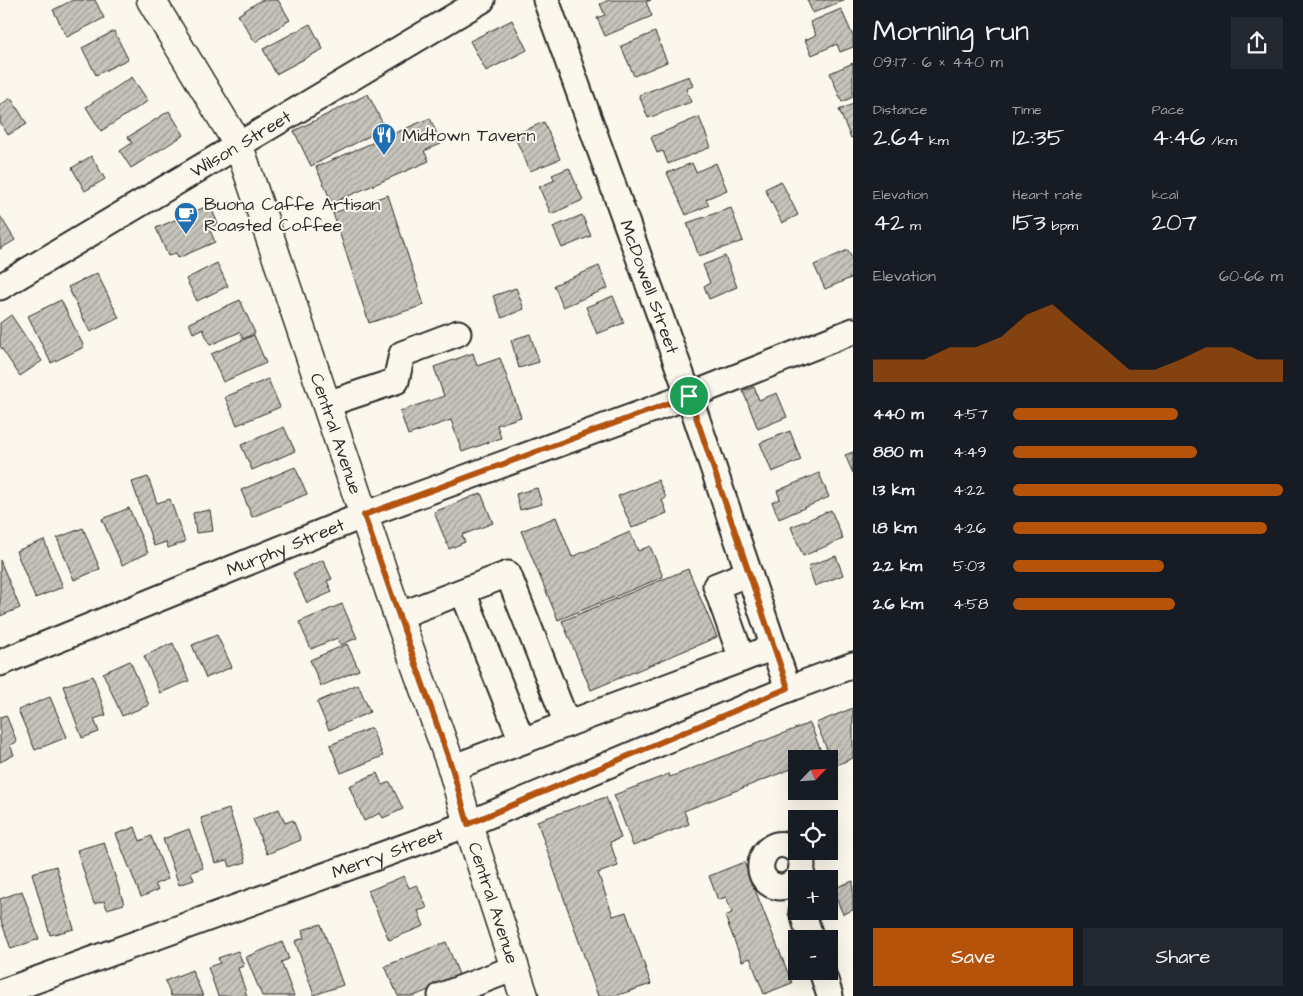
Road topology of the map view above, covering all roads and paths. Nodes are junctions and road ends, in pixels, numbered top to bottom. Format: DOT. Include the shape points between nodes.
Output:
graph roads {
  1 [pos="151,0"];
  2 [pos="482,0"];
  3 [pos="546,0"];
  4 [pos="239,146"];
  5 [pos="0,287"];
  6 [pos="853,331"];
  7 [pos="458,333"];
  8 [pos="689,396"];
  9 [pos="327,404"];
  10 [pos="364,515"];
  11 [pos="749,572"];
  12 [pos="464,592"];
  13 [pos="398,616"];
  14 [pos="774,647"];
  15 [pos="742,659"];
  16 [pos="0,663"];
  17 [pos="853,665"];
  18 [pos="788,688"];
  19 [pos="567,724"];
  20 [pos="522,741"];
  21 [pos="452,768"];
  22 [pos="468,824"];
  23 [pos="515,968"];
  24 [pos="825,980"];
  25 [pos="0,993"];
  26 [pos="441,996"];
  27 [pos="524,996"];
  28 [pos="830,996"];
  1 -- 4 [label="main road, Central Avenue"];
  2 -- 4 [label="street, Wilson Street"];
  3 -- 8 [label="street, McDowell Street"];
  4 -- 5 [label="street, Wilson Street"];
  4 -- 9 [label="main road, Central Avenue"];
  6 -- 8 [label="street, Murphy Street"];
  7 -- 9 [label="street" via="402,354 396,381"];
  8 -- 10 [label="street, Murphy Street"];
  8 -- 11 [label="street, McDowell Street"];
  9 -- 10 [label="main road, Central Avenue"];
  10 -- 13 [label="main road, Central Avenue"];
  10 -- 16 [label="street, Murphy Street"];
  11 -- 14 [label="street, McDowell Street"];
  11 -- 15 [label="street" via="716,586"];
  12 -- 13 [label="street"];
  12 -- 19 [label="street" via="508,574"];
  12 -- 20 [label="street"];
  13 -- 21 [label="main road, Central Avenue"];
  14 -- 15 [label="street"];
  14 -- 18 [label="street, McDowell Street"];
  15 -- 19 [label="street"];
  17 -- 18 [label="street, Merry Street"];
  18 -- 22 [label="street, Merry Street"];
  19 -- 20 [label="street"];
  20 -- 21 [label="street"];
  21 -- 22 [label="main road, Central Avenue"];
  22 -- 23 [label="main road, Central Avenue"];
  22 -- 25 [label="street, Merry Street"];
  23 -- 26 [label="street"];
  23 -- 27 [label="main road, Central Avenue"];
  24 -- 28 [label="street"];
}
